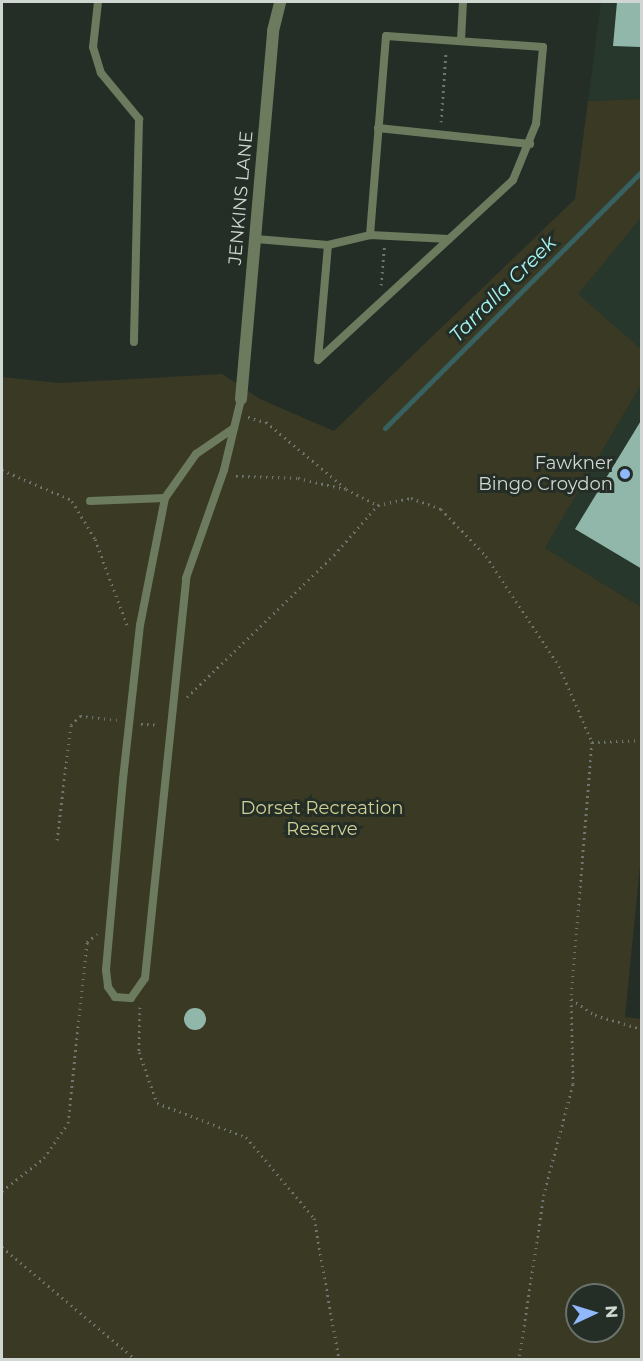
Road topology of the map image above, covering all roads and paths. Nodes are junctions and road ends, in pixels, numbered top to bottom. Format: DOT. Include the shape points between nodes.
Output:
graph roads {
  1 [pos="98,2"];
  2 [pos="280,2"];
  3 [pos="463,2"];
  4 [pos="447,40"];
  5 [pos="461,40"];
  6 [pos="378,128"];
  7 [pos="441,134"];
  8 [pos="530,144"];
  9 [pos="370,235"];
  10 [pos="385,236"];
  11 [pos="256,239"];
  12 [pos="449,239"];
  13 [pos="328,245"];
  14 [pos="379,303"];
  15 [pos="134,342"];
  16 [pos="241,399"];
  17 [pos="237,414"];
  18 [pos="234,428"];
  19 [pos="2,470"];
  20 [pos="224,470"];
  21 [pos="346,489"];
  22 [pos="165,498"];
  23 [pos="90,501"];
  24 [pos="378,505"];
  25 [pos="136,652"];
  26 [pos="171,709"];
  27 [pos="129,723"];
  28 [pos="170,726"];
  29 [pos="642,740"];
  30 [pos="592,742"];
  31 [pos="57,840"];
  32 [pos="110,923"];
  33 [pos="140,991"];
  34 [pos="571,999"];
  35 [pos="642,1029"];
  36 [pos="2,1191"];
  37 [pos="2,1247"];
  38 [pos="136,1359"];
  39 [pos="339,1359"];
  40 [pos="519,1359"];
  1 -- 15 [label="lane" via="93,47 101,73 139,119"];
  2 -- 11 [label="street, JENKINS LANE" via="273,31"];
  3 -- 5 [label="lane"];
  4 -- 5 [label="lane"];
  4 -- 6 [label="lane" via="386,36"];
  4 -- 7 [label="path"];
  5 -- 8 [label="lane" via="543,47"];
  6 -- 7 [label="lane"];
  6 -- 9 [label="lane"];
  7 -- 8 [label="lane"];
  8 -- 12 [label="lane" via="513,180"];
  9 -- 10 [label="lane"];
  9 -- 13 [label="lane"];
  10 -- 12 [label="lane"];
  10 -- 14 [label="path"];
  11 -- 13 [label="lane"];
  11 -- 16 [label="street, JENKINS LANE"];
  12 -- 14 [label="lane"];
  13 -- 14 [label="lane" via="318,360"];
  16 -- 17 [label="lane"];
  17 -- 18 [label="lane"];
  17 -- 21 [label="path" via="266,422"];
  18 -- 20 [label="lane"];
  18 -- 22 [label="lane" via="196,454"];
  19 -- 25 [label="path" via="72,501 95,539"];
  20 -- 21 [label="path" via="243,479 298,478"];
  20 -- 26 [label="lane" via="186,578"];
  21 -- 24 [label="path"];
  22 -- 23 [label="lane"];
  22 -- 25 [label="lane"];
  24 -- 26 [label="path" via="334,555"];
  24 -- 30 [label="path" via="411,498 441,509 486,556 559,666"];
  25 -- 27 [label="lane"];
  26 -- 28 [label="lane"];
  27 -- 28 [label="path"];
  27 -- 31 [label="path" via="102,716 75,718"];
  27 -- 32 [label="lane"];
  28 -- 33 [label="lane" via="145,978"];
  29 -- 30 [label="path"];
  30 -- 34 [label="path"];
  32 -- 33 [label="lane" via="108,987 115,997 131,998"];
  32 -- 36 [label="path" via="87,942 68,1123 44,1158"];
  33 -- 39 [label="path" via="139,1052 157,1103 246,1137 314,1218"];
  34 -- 35 [label="path" via="595,1015"];
  34 -- 40 [label="path" via="573,1084 544,1194"];
  37 -- 38 [label="path"];
}
